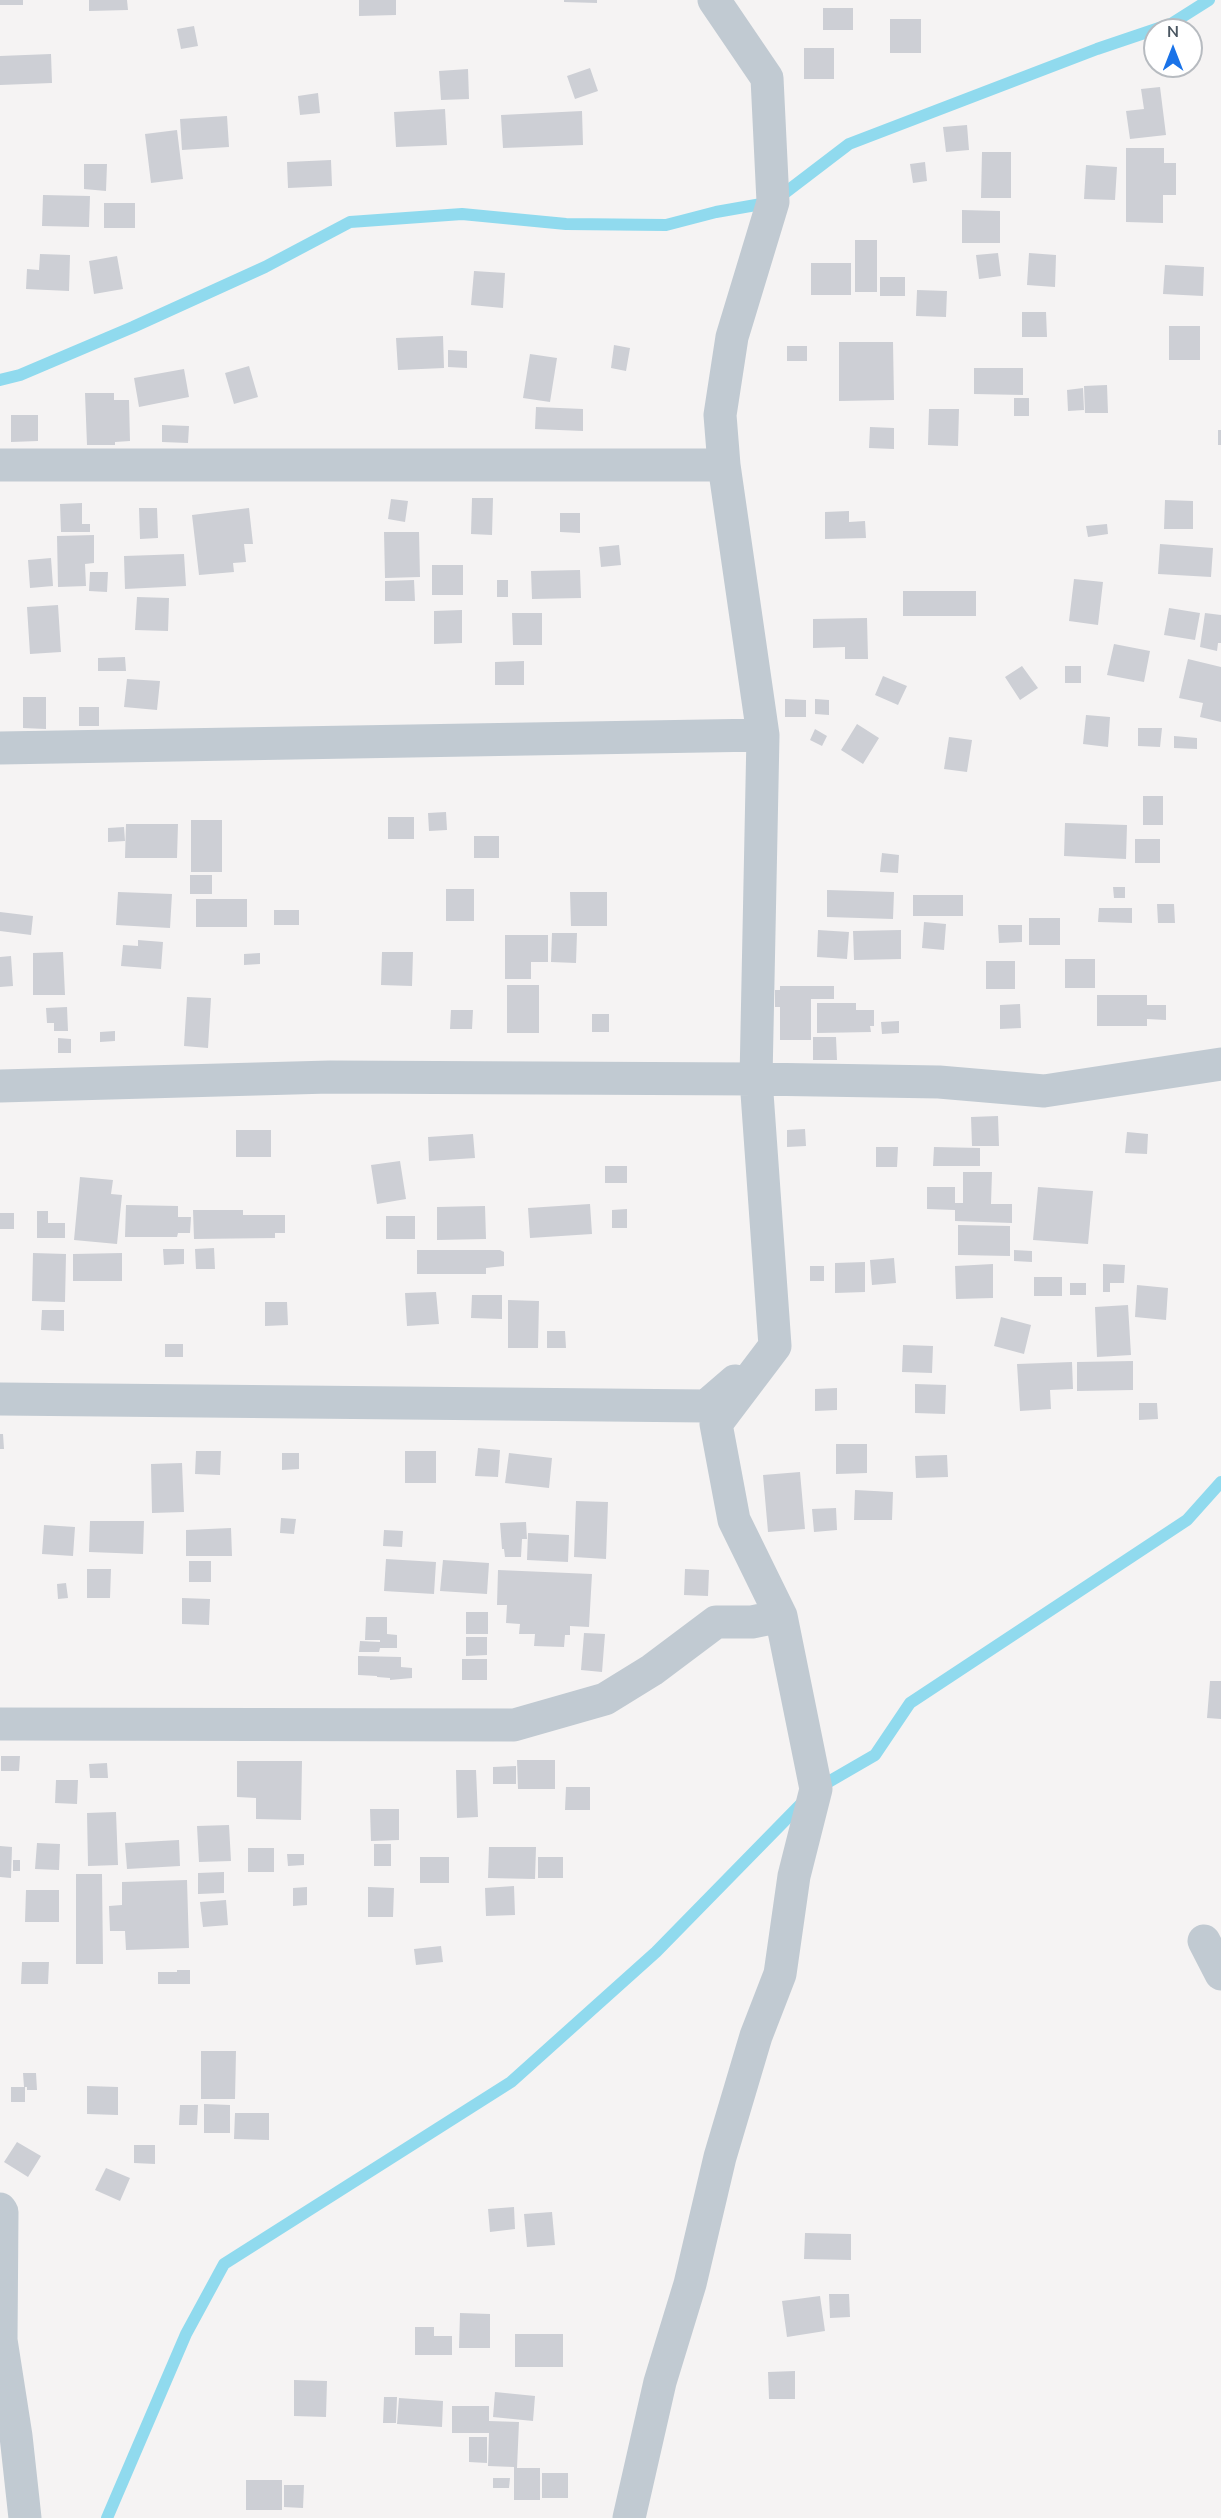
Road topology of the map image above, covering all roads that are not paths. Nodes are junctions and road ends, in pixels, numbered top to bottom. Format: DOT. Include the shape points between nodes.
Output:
graph roads {
  1 [pos="714,0"];
  2 [pos="0,465"];
  3 [pos="724,465"];
  4 [pos="763,735"];
  5 [pos="0,748"];
  6 [pos="1221,1064"];
  7 [pos="756,1079"];
  8 [pos="0,1086"];
  9 [pos="775,1347"];
  10 [pos="0,1399"];
  11 [pos="781,1616"];
  12 [pos="0,1724"];
  13 [pos="1204,1941"];
  14 [pos="1221,1974"];
  15 [pos="0,2208"];
  16 [pos="25,2518"];
  17 [pos="629,2518"];
  1 -- 3 [label="street" via="767,78 773,202 732,337 720,415"];
  2 -- 3 [label="street"];
  3 -- 4 [label="street"];
  4 -- 5 [label="street"];
  4 -- 7 [label="street"];
  6 -- 7 [label="street" via="1044,1091 939,1083"];
  7 -- 8 [label="street" via="330,1077"];
  7 -- 9 [label="street"];
  9 -- 10 [label="street" via="706,1407"];
  9 -- 11 [label="street" via="716,1424 734,1520"];
  11 -- 12 [label="street" via="716,1623 652,1671 605,1699 514,1725"];
  11 -- 17 [label="street" via="816,1789 794,1876 780,1974 756,2036 720,2157 690,2284 660,2382"];
  13 -- 14 [label="street"];
  15 -- 16 [label="street" via="1,2340"];
}
